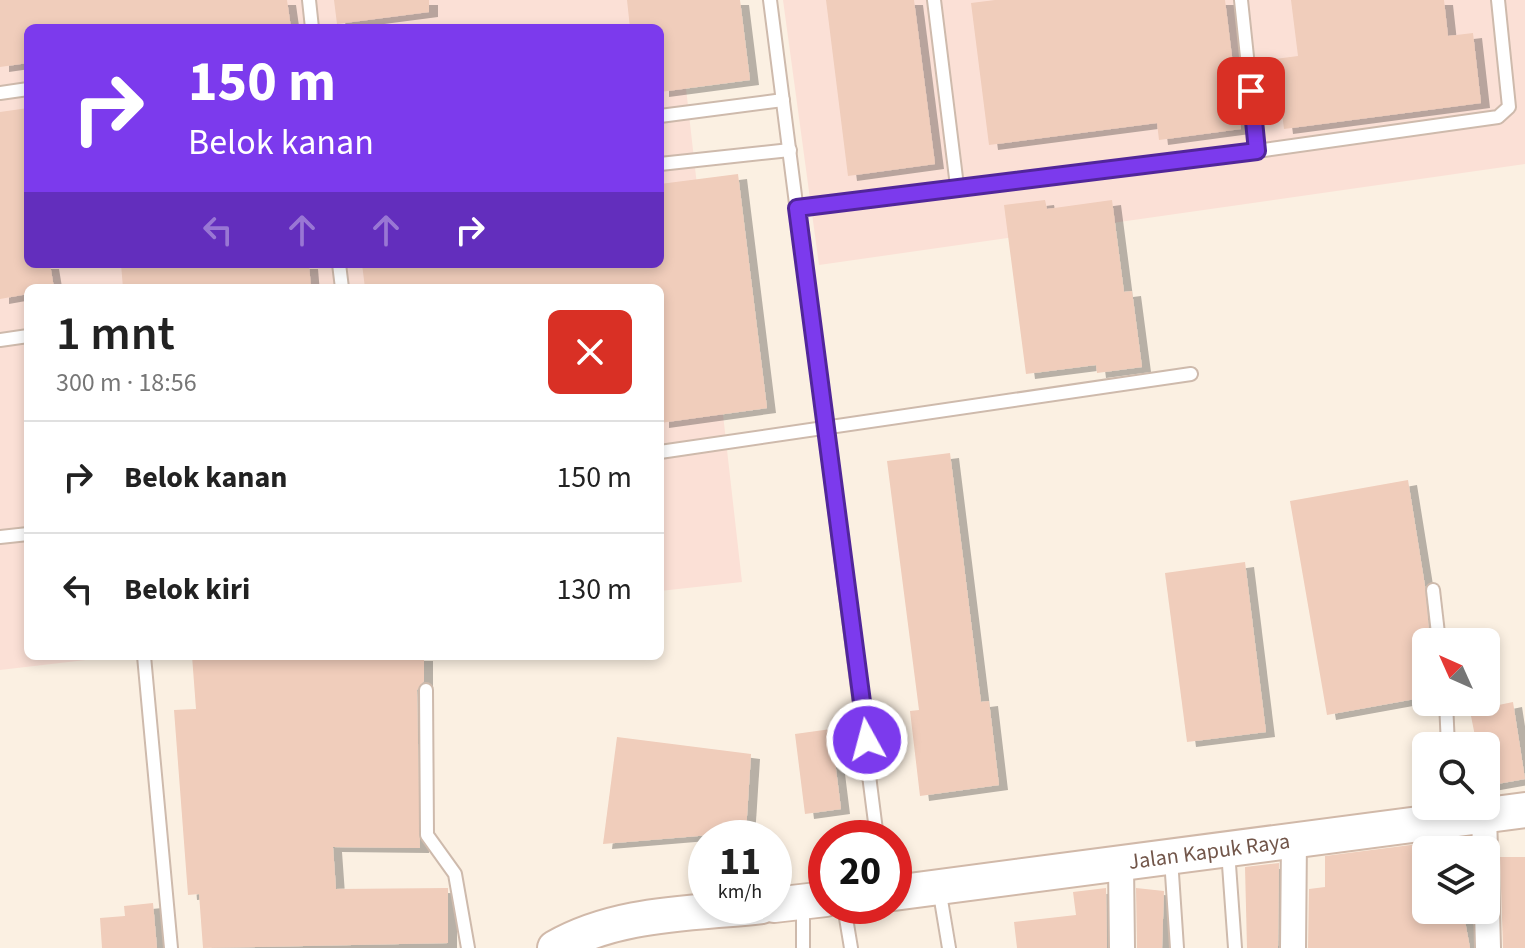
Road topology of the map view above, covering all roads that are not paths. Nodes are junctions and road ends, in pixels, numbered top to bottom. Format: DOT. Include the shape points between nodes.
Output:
graph roads {
  1 [pos="309,0"];
  2 [pos="770,0"];
  3 [pos="934,0"];
  4 [pos="1241,0"];
  5 [pos="1498,0"];
  6 [pos="312,24"];
  7 [pos="24,90"];
  8 [pos="0,93"];
  9 [pos="783,100"];
  10 [pos="664,115"];
  11 [pos="790,150"];
  12 [pos="1257,151"];
  13 [pos="664,164"];
  14 [pos="957,186"];
  15 [pos="797,208"];
  16 [pos="24,337"];
  17 [pos="0,340"];
  18 [pos="1191,374"];
  19 [pos="826,430"];
  20 [pos="664,451"];
  21 [pos="24,534"];
  22 [pos="0,537"];
  23 [pos="1433,590"];
  24 [pos="1437,628"];
  25 [pos="144,660"];
  26 [pos="426,690"];
  27 [pos="1525,810"];
  28 [pos="1500,813"];
  29 [pos="1412,819"];
  30 [pos="875,820"];
  31 [pos="1294,839"];
  32 [pos="1228,849"];
  33 [pos="1171,858"];
  34 [pos="1121,865"];
  35 [pos="939,888"];
  36 [pos="912,891"];
  37 [pos="801,902"];
  38 [pos="688,914"];
  39 [pos="847,924"];
  40 [pos="1487,924"];
  41 [pos="171,948"];
  42 [pos="468,948"];
  43 [pos="555,948"];
  44 [pos="803,948"];
  45 [pos="851,948"];
  46 [pos="949,948"];
  47 [pos="1122,948"];
  48 [pos="1177,948"];
  49 [pos="1235,948"];
  50 [pos="1293,948"];
  51 [pos="1488,948"];
  1 -- 6 [label="lane"];
  2 -- 9 [label="lane"];
  3 -- 14 [label="lane"];
  4 -- 12 [label="lane"];
  5 -- 12 [label="lane" via="1509,107 1505,114"];
  7 -- 8 [label="lane"];
  9 -- 10 [label="lane"];
  9 -- 11 [label="lane"];
  11 -- 13 [label="lane"];
  11 -- 15 [label="lane"];
  12 -- 14 [label="lane"];
  14 -- 15 [label="lane"];
  15 -- 19 [label="lane"];
  16 -- 17 [label="lane"];
  18 -- 19 [label="lane"];
  19 -- 20 [label="lane"];
  19 -- 30 [label="lane"];
  21 -- 22 [label="lane"];
  23 -- 24 [label="lane"];
  25 -- 41 [label="lane"];
  26 -- 42 [label="lane" via="427,835 455,874"];
  27 -- 28 [label="main road, Jalan Kapuk Raya"];
  29 -- 31 [label="main road, Jalan Kapuk Raya"];
  31 -- 32 [label="main road, Jalan Kapuk Raya"];
  31 -- 50 [label="street"];
  32 -- 33 [label="main road, Jalan Kapuk Raya"];
  32 -- 49 [label="lane"];
  33 -- 34 [label="main road, Jalan Kapuk Raya"];
  33 -- 48 [label="lane"];
  34 -- 35 [label="main road, Jalan Kapuk Raya"];
  34 -- 47 [label="street"];
  35 -- 36 [label="main road, Jalan Kapuk Raya"];
  35 -- 46 [label="lane"];
  37 -- 44 [label="lane"];
  38 -- 43 [label="main road" via="593,928"];
  39 -- 45 [label="lane"];
  40 -- 51 [label="street"];
}
